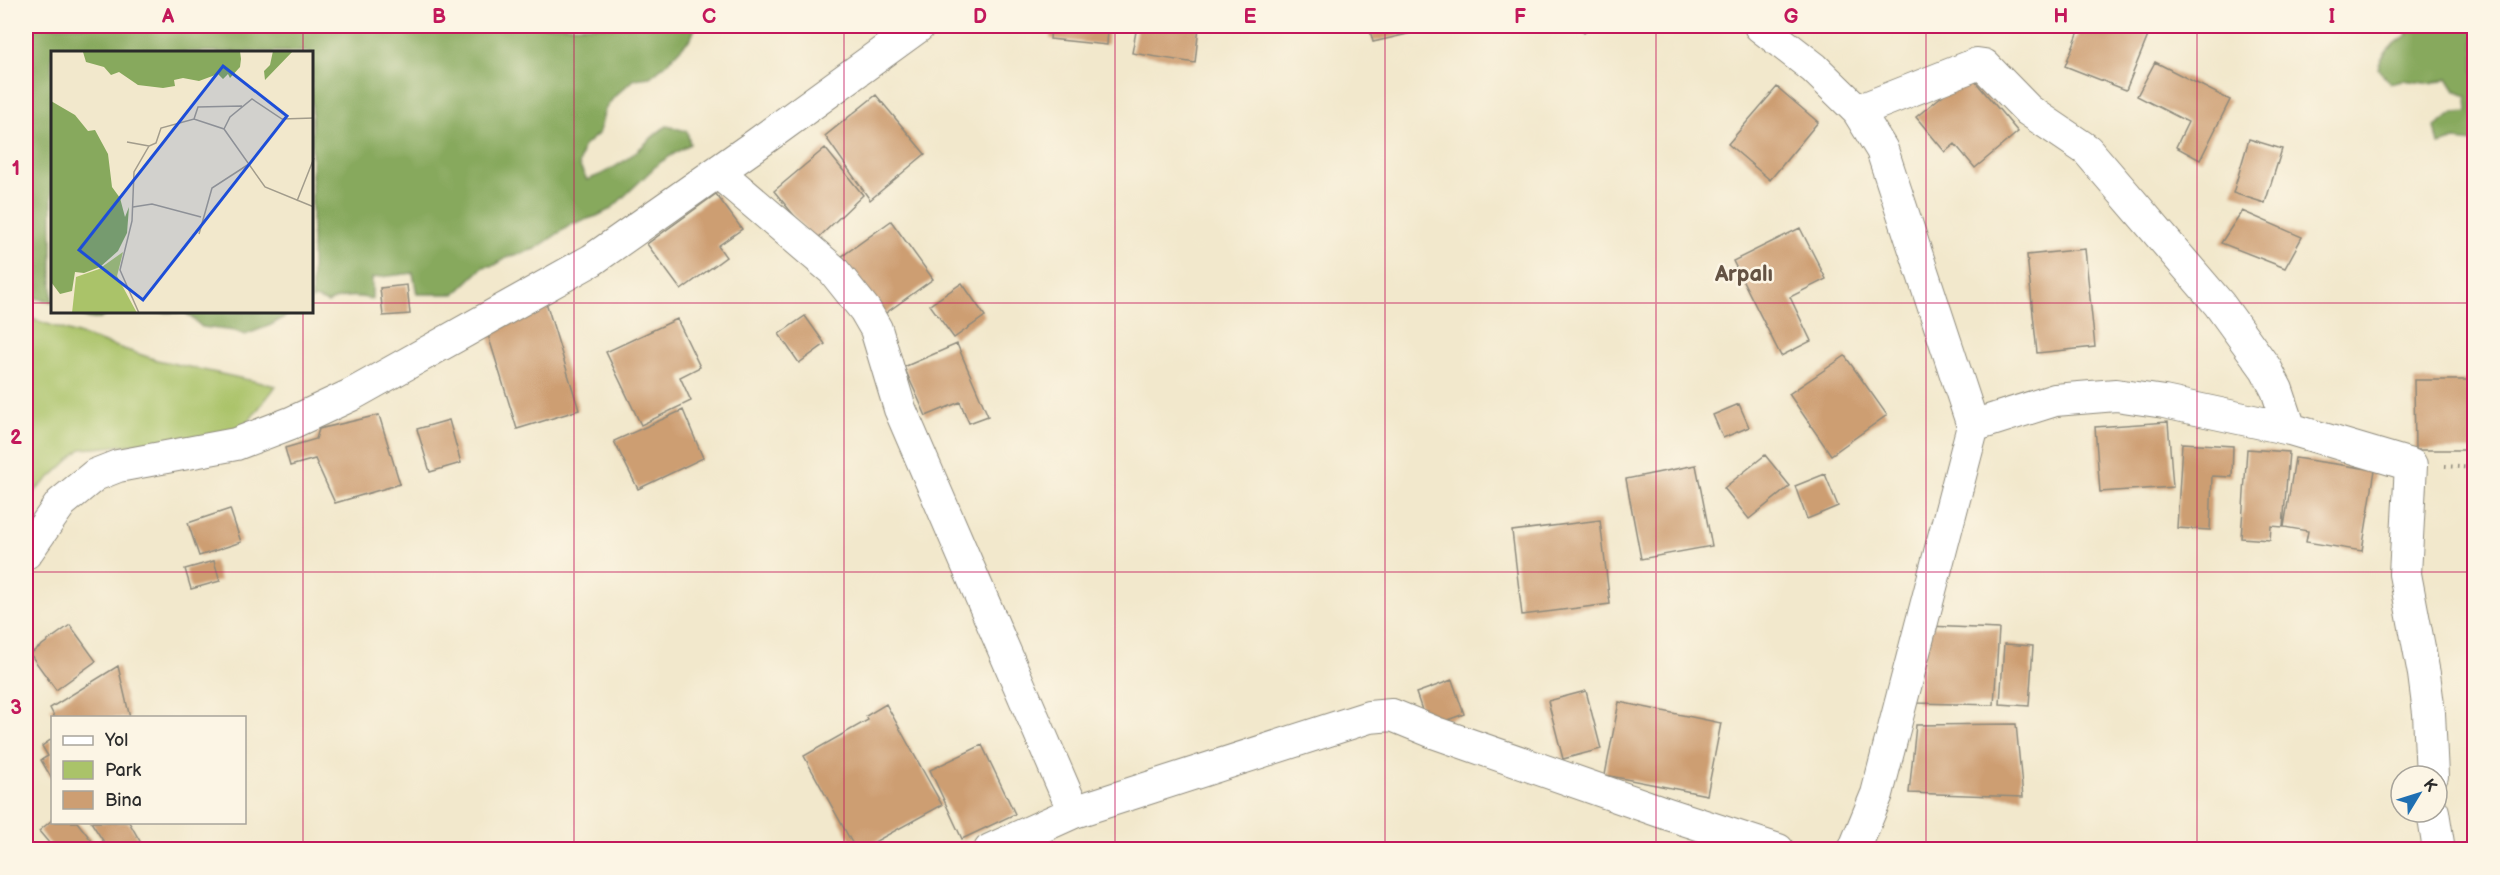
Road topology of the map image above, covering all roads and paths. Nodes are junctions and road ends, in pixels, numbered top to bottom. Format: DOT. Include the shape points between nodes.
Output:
graph roads {
  1 [pos="919,26"];
  2 [pos="1760,26"];
  3 [pos="1858,111"];
  4 [pos="718,172"];
  5 [pos="1973,426"];
  6 [pos="2290,429"];
  7 [pos="26,553"];
  8 [pos="2431,764"];
  9 [pos="1074,813"];
  10 [pos="2435,824"];
  11 [pos="990,849"];
  12 [pos="1778,849"];
  13 [pos="1854,849"];
  14 [pos="2439,849"];
  1 -- 4 [label="street"];
  2 -- 3 [label="street" via="1814,68"];
  3 -- 5 [label="street" via="1882,150 1897,190"];
  3 -- 6 [label="street" via="1977,64 1984,65 2028,110 2087,150 2219,304 2266,369"];
  4 -- 7 [label="street" via="592,261 351,395 236,444 118,466 95,475 61,503"];
  4 -- 9 [label="street" via="833,270 866,309 904,420"];
  5 -- 6 [label="street" via="2055,400 2116,394"];
  5 -- 13 [label="street" via="1877,794"];
  6 -- 8 [label="street" via="2411,465 2405,574 2424,674"];
  9 -- 11 [label="street"];
  9 -- 12 [label="street" via="1369,717 1392,716"];
  10 -- 14 [label="street"];
}
